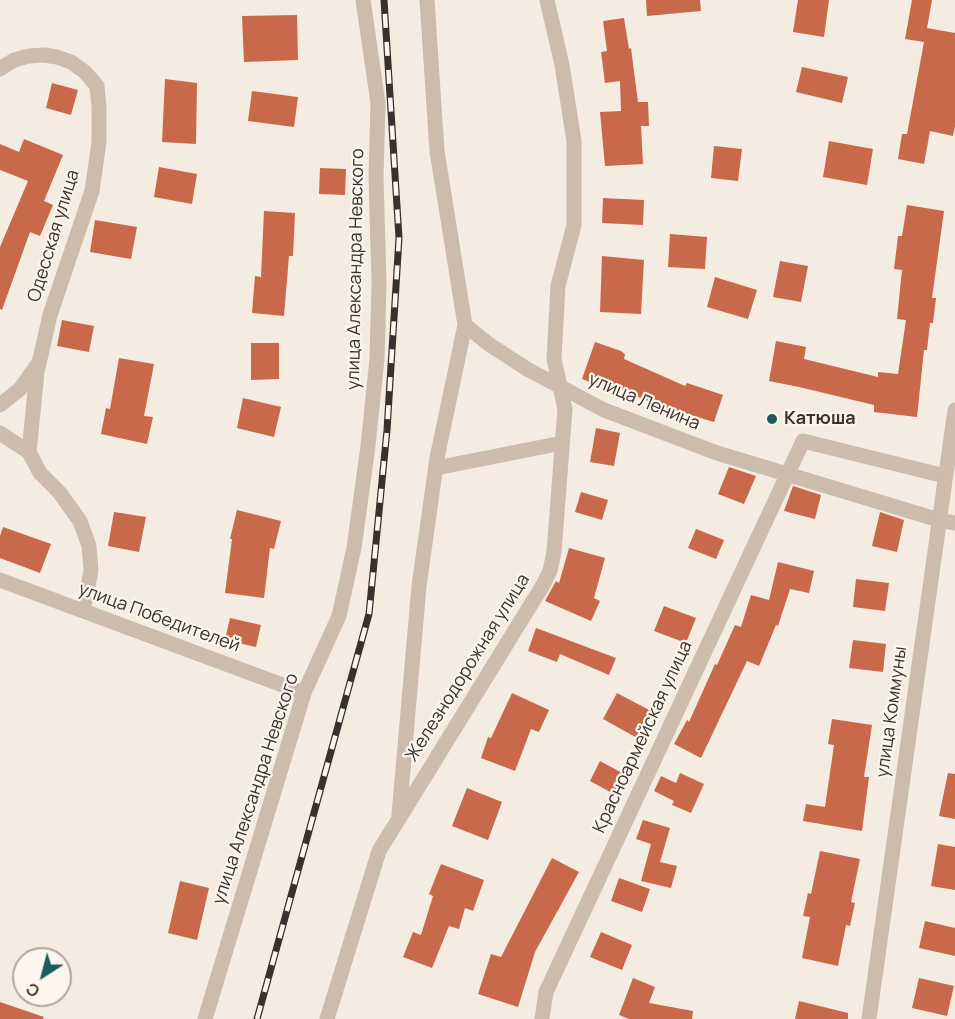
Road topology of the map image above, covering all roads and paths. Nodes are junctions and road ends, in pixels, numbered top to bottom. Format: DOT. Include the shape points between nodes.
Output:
graph roads {
  1 [pos="363,0"];
  2 [pos="427,0"];
  3 [pos="547,0"];
  4 [pos="0,69"];
  5 [pos="465,325"];
  6 [pos="39,363"];
  7 [pos="560,387"];
  8 [pos="0,405"];
  9 [pos="955,410"];
  10 [pos="0,433"];
  11 [pos="562,443"];
  12 [pos="29,452"];
  13 [pos="436,468"];
  14 [pos="787,474"];
  15 [pos="950,477"];
  16 [pos="939,520"];
  17 [pos="955,523"];
  18 [pos="0,580"];
  19 [pos="83,611"];
  20 [pos="304,693"];
  21 [pos="398,818"];
  22 [pos="205,1019"];
  23 [pos="327,1019"];
  24 [pos="542,1019"];
  25 [pos="869,1019"];
  1 -- 20 [label="street, улица Александра Невского" via="378,103 377,359 354,548 339,616"];
  2 -- 5 [label="street" via="437,151"];
  3 -- 7 [label="street, Железнодорожная улица" via="574,141 574,225 558,286 554,359"];
  4 -- 6 [label="street, Одесская улица" via="28,56 57,57 85,72 97,86 99,142 92,191 50,315"];
  5 -- 7 [label="street, улица Ленина" via="490,345"];
  5 -- 13 [label="street"];
  6 -- 8 [label="street, Одесская улица" via="20,389"];
  6 -- 12 [label="street, Одесская улица"];
  7 -- 11 [label="street, Железнодорожная улица" via="565,409"];
  7 -- 14 [label="street, улица Ленина" via="604,410 717,453"];
  9 -- 15 [label="street, улица Коммуны"];
  10 -- 12 [label="street"];
  11 -- 13 [label="street"];
  11 -- 21 [label="street, Железнодорожная улица" via="550,571"];
  12 -- 19 [label="street" via="40,473 80,520 89,546 91,571"];
  13 -- 21 [label="street" via="419,586"];
  14 -- 15 [label="street" via="803,441"];
  14 -- 16 [label="street, улица Ленина"];
  14 -- 24 [label="street, Красноармейская улица" via="546,992"];
  15 -- 16 [label="street, улица Коммуны"];
  16 -- 17 [label="street, улица Ленина"];
  16 -- 25 [label="street, улица Коммуны"];
  18 -- 19 [label="street, улица Победителей"];
  19 -- 20 [label="street, улица Победителей"];
  20 -- 22 [label="street, улица Александра Невского"];
  21 -- 23 [label="street, Железнодорожная улица" via="379,851"];
}
